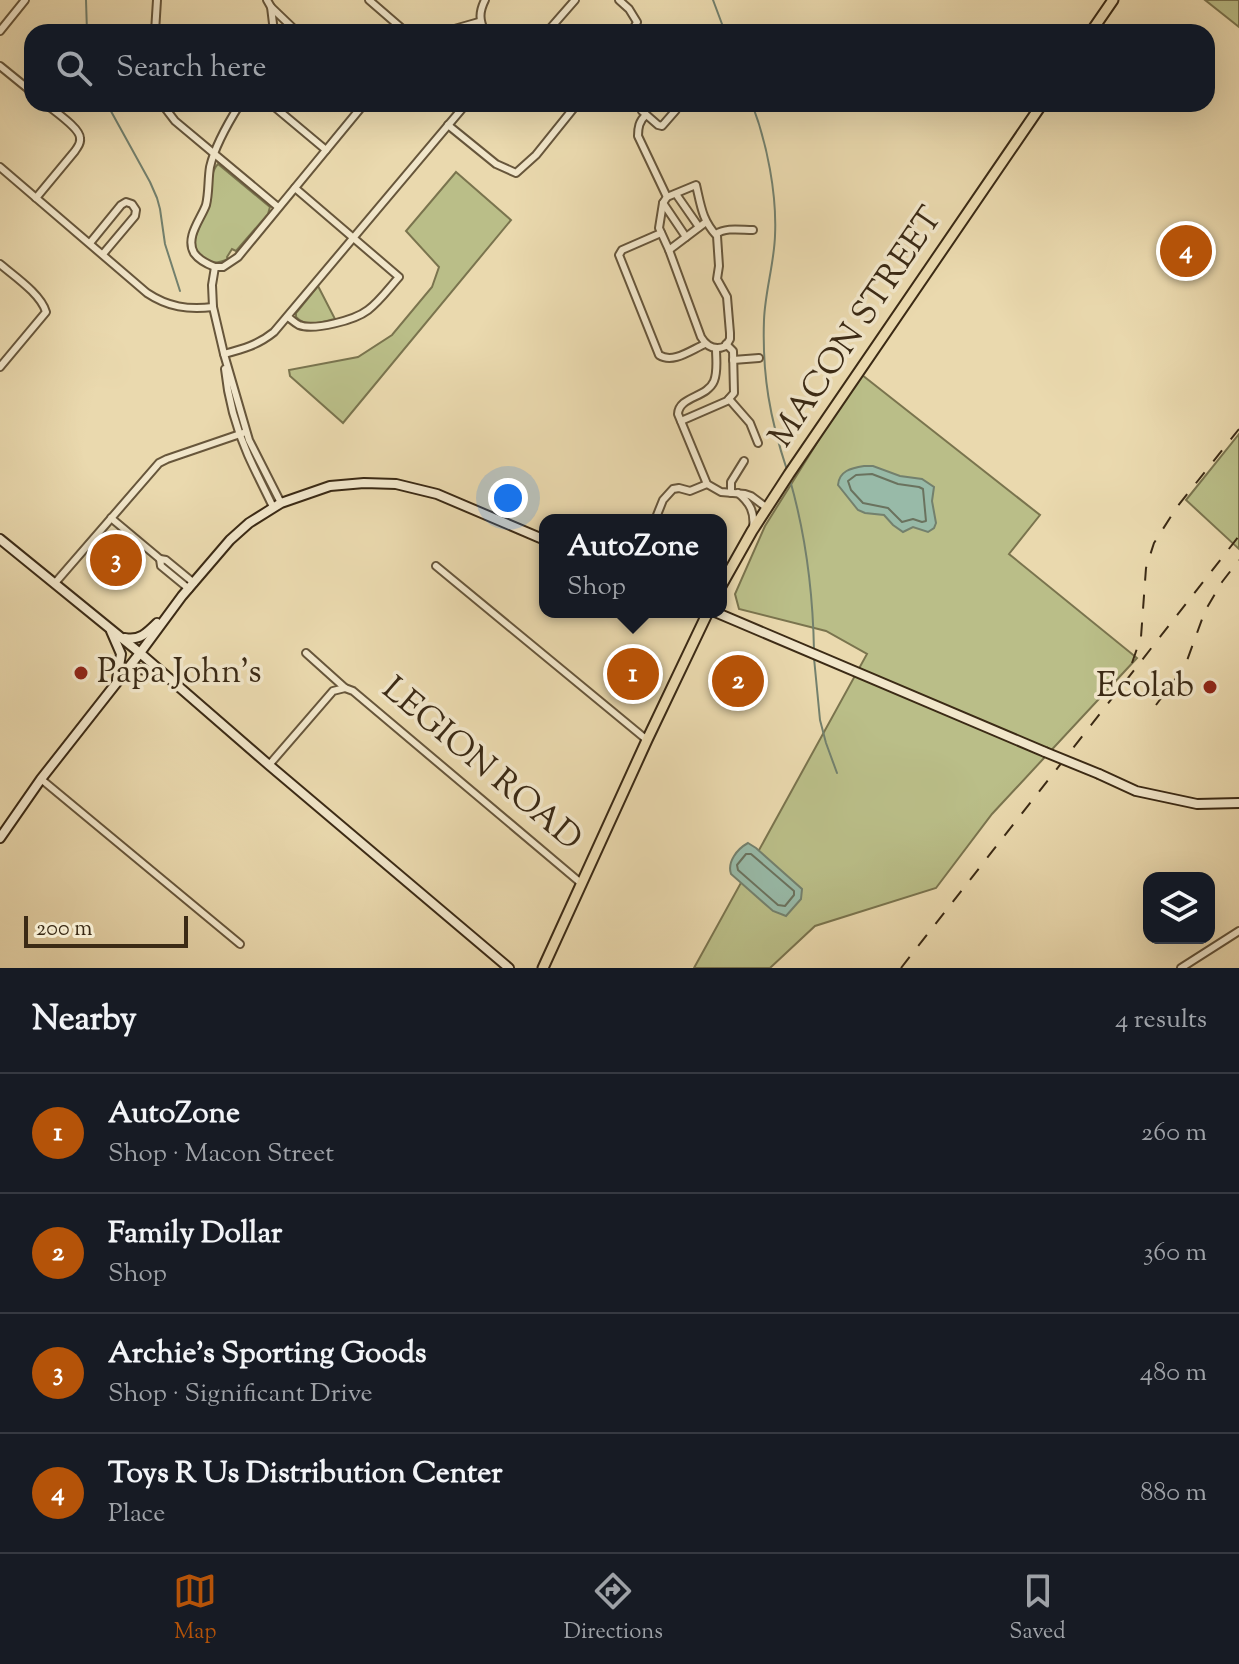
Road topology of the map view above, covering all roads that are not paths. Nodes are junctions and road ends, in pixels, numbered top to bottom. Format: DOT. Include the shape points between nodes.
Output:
graph roads {
  1 [pos="25,0"];
  2 [pos="157,0"];
  3 [pos="369,0"];
  4 [pos="386,0"];
  5 [pos="485,0"];
  6 [pos="575,0"];
  7 [pos="619,0"];
  8 [pos="1113,0"];
  9 [pos="269,4"];
  10 [pos="379,9"];
  11 [pos="479,22"];
  12 [pos="156,24"];
  13 [pos="273,24"];
  14 [pos="289,24"];
  15 [pos="397,24"];
  16 [pos="472,24"];
  17 [pos="554,24"];
  18 [pos="636,24"];
  19 [pos="1096,24"];
  20 [pos="0,31"];
  21 [pos="0,66"];
  22 [pos="24,86"];
  23 [pos="56,112"];
  24 [pos="168,112"];
  25 [pos="235,112"];
  26 [pos="281,112"];
  27 [pos="357,112"];
  28 [pos="459,112"];
  29 [pos="571,112"];
  30 [pos="643,112"];
  31 [pos="674,112"];
  32 [pos="1037,112"];
  33 [pos="646,115"];
  34 [pos="448,125"];
  35 [pos="326,150"];
  36 [pos="214,154"];
  37 [pos="0,167"];
  38 [pos="295,188"];
  39 [pos="676,194"];
  40 [pos="36,198"];
  41 [pos="665,200"];
  42 [pos="278,207"];
  43 [pos="703,224"];
  44 [pos="753,230"];
  45 [pos="661,233"];
  46 [pos="716,234"];
  47 [pos="686,237"];
  48 [pos="354,238"];
  49 [pos="90,243"];
  50 [pos="669,250"];
  51 [pos="103,254"];
  52 [pos="0,264"];
  53 [pos="215,267"];
  54 [pos="213,307"];
  55 [pos="288,317"];
  56 [pos="705,344"];
  57 [pos="726,344"];
  58 [pos="716,349"];
  59 [pos="0,351"];
  60 [pos="224,354"];
  61 [pos="8,357"];
  62 [pos="759,358"];
  63 [pos="733,360"];
  64 [pos="0,367"];
  65 [pos="729,399"];
  66 [pos="681,421"];
  67 [pos="243,433"];
  68 [pos="758,443"];
  69 [pos="744,461"];
  70 [pos="707,484"];
  71 [pos="735,493"];
  72 [pos="277,505"];
  73 [pos="767,508"];
  74 [pos="657,514"];
  75 [pos="111,518"];
  76 [pos="752,531"];
  77 [pos="539,537"];
  78 [pos="0,539"];
  79 [pos="160,559"];
  80 [pos="436,566"];
  81 [pos="207,567"];
  82 [pos="727,575"];
  83 [pos="186,576"];
  84 [pos="55,583"];
  85 [pos="191,586"];
  86 [pos="170,612"];
  87 [pos="727,617"];
  88 [pos="705,618"];
  89 [pos="109,627"];
  90 [pos="122,638"];
  91 [pos="140,653"];
  92 [pos="306,653"];
  93 [pos="162,673"];
  94 [pos="115,685"];
  95 [pos="345,688"];
  96 [pos="647,740"];
  97 [pos="269,765"];
  98 [pos="41,779"];
  99 [pos="1239,803"];
  100 [pos="0,838"];
  101 [pos="582,884"];
  102 [pos="1239,931"];
  103 [pos="240,944"];
  104 [pos="509,968"];
  105 [pos="543,968"];
  106 [pos="1181,968"];
  1 -- 20 [label="street"];
  2 -- 12 [label="street"];
  3 -- 10 [label="street"];
  4 -- 10 [label="street"];
  5 -- 11 [label="street"];
  6 -- 17 [label="street"];
  7 -- 18 [label="street"];
  8 -- 19 [label="main road"];
  9 -- 13 [label="street"];
  9 -- 14 [label="street"];
  10 -- 15 [label="street"];
  11 -- 16 [label="street"];
  21 -- 22 [label="street"];
  23 -- 40 [label="street" via="79,133 79,144"];
  24 -- 36 [label="street"];
  25 -- 36 [label="street"];
  26 -- 35 [label="street"];
  27 -- 35 [label="street"];
  28 -- 34 [label="street"];
  29 -- 34 [label="street" via="516,173 496,164"];
  30 -- 33 [label="street"];
  31 -- 33 [label="street" via="662,126"];
  32 -- 73 [label="main road, MACON STREET"];
  33 -- 41 [label="street" via="638,136"];
  34 -- 48 [label="street"];
  35 -- 38 [label="street"];
  36 -- 42 [label="street"];
  36 -- 53 [label="street" via="207,202 192,243 194,252"];
  37 -- 40 [label="street"];
  38 -- 42 [label="street"];
  38 -- 48 [label="street"];
  39 -- 41 [label="street"];
  39 -- 43 [label="street"];
  39 -- 43 [label="street" via="696,185"];
  40 -- 49 [label="street"];
  41 -- 45 [label="street"];
  41 -- 47 [label="street"];
  42 -- 53 [label="street" via="238,257"];
  43 -- 46 [label="street"];
  43 -- 47 [label="street"];
  44 -- 46 [label="street"];
  45 -- 50 [label="street"];
  45 -- 56 [label="street" via="619,255 653,341 659,355 670,360"];
  46 -- 57 [label="street" via="717,279 727,297"];
  47 -- 50 [label="street"];
  48 -- 55 [label="street"];
  48 -- 55 [label="street" via="399,277 366,312 350,319 300,326"];
  49 -- 51 [label="street"];
  49 -- 51 [label="street" via="121,205 132,204 135,216"];
  50 -- 56 [label="street"];
  51 -- 54 [label="street" via="158,300 185,308"];
  52 -- 61 [label="street" via="44,304 46,312"];
  53 -- 54 [label="street"];
  54 -- 60 [label="street"];
  55 -- 60 [label="street" via="262,342"];
  56 -- 58 [label="street"];
  57 -- 58 [label="street"];
  57 -- 63 [label="street"];
  58 -- 66 [label="street" via="712,385 681,404"];
  59 -- 61 [label="street"];
  60 -- 67 [label="street" via="227,388"];
  61 -- 64 [label="street"];
  62 -- 63 [label="street"];
  63 -- 65 [label="street" via="734,393"];
  65 -- 66 [label="street"];
  65 -- 68 [label="street" via="750,423"];
  66 -- 70 [label="street"];
  67 -- 72 [label="street" via="249,457"];
  67 -- 75 [label="street" via="159,463"];
  69 -- 71 [label="street" via="731,482"];
  70 -- 71 [label="street"];
  70 -- 74 [label="street" via="690,491 673,489"];
  71 -- 73 [label="street" via="751,496"];
  71 -- 76 [label="street" via="753,512"];
  72 -- 77 [label="main road" via="330,486 396,484 437,494"];
  72 -- 81 [label="main road" via="249,523"];
  73 -- 76 [label="main road, MACON STREET"];
  75 -- 79 [label="street"];
  75 -- 84 [label="street"];
  76 -- 82 [label="main road, MACON STREET"];
  78 -- 84 [label="main road"];
  79 -- 83 [label="street"];
  79 -- 85 [label="street" via="161,566"];
  80 -- 96 [label="street"];
  81 -- 83 [label="main road"];
  81 -- 85 [label="main road"];
  83 -- 85 [label="street"];
  84 -- 89 [label="main road"];
  85 -- 86 [label="main road"];
  86 -- 90 [label="main road" via="141,637"];
  86 -- 91 [label="main road"];
  87 -- 99 [label="main road, bridge" via="1136,791 1197,804"];
  88 -- 96 [label="main road"];
  89 -- 90 [label="main road"];
  89 -- 94 [label="main road" via="121,654"];
  90 -- 91 [label="main road"];
  91 -- 93 [label="main road"];
  91 -- 94 [label="main road"];
  92 -- 95 [label="street, LEGION ROAD"];
  93 -- 94 [label="main road" via="138,669"];
  93 -- 97 [label="main road"];
  94 -- 98 [label="main road"];
  95 -- 97 [label="street, LEGION ROAD" via="333,691"];
  95 -- 101 [label="street, LEGION ROAD"];
  96 -- 101 [label="main road"];
  97 -- 104 [label="main road"];
  98 -- 100 [label="main road"];
  98 -- 103 [label="street"];
  101 -- 105 [label="main road"];
  102 -- 106 [label="street"];
}
